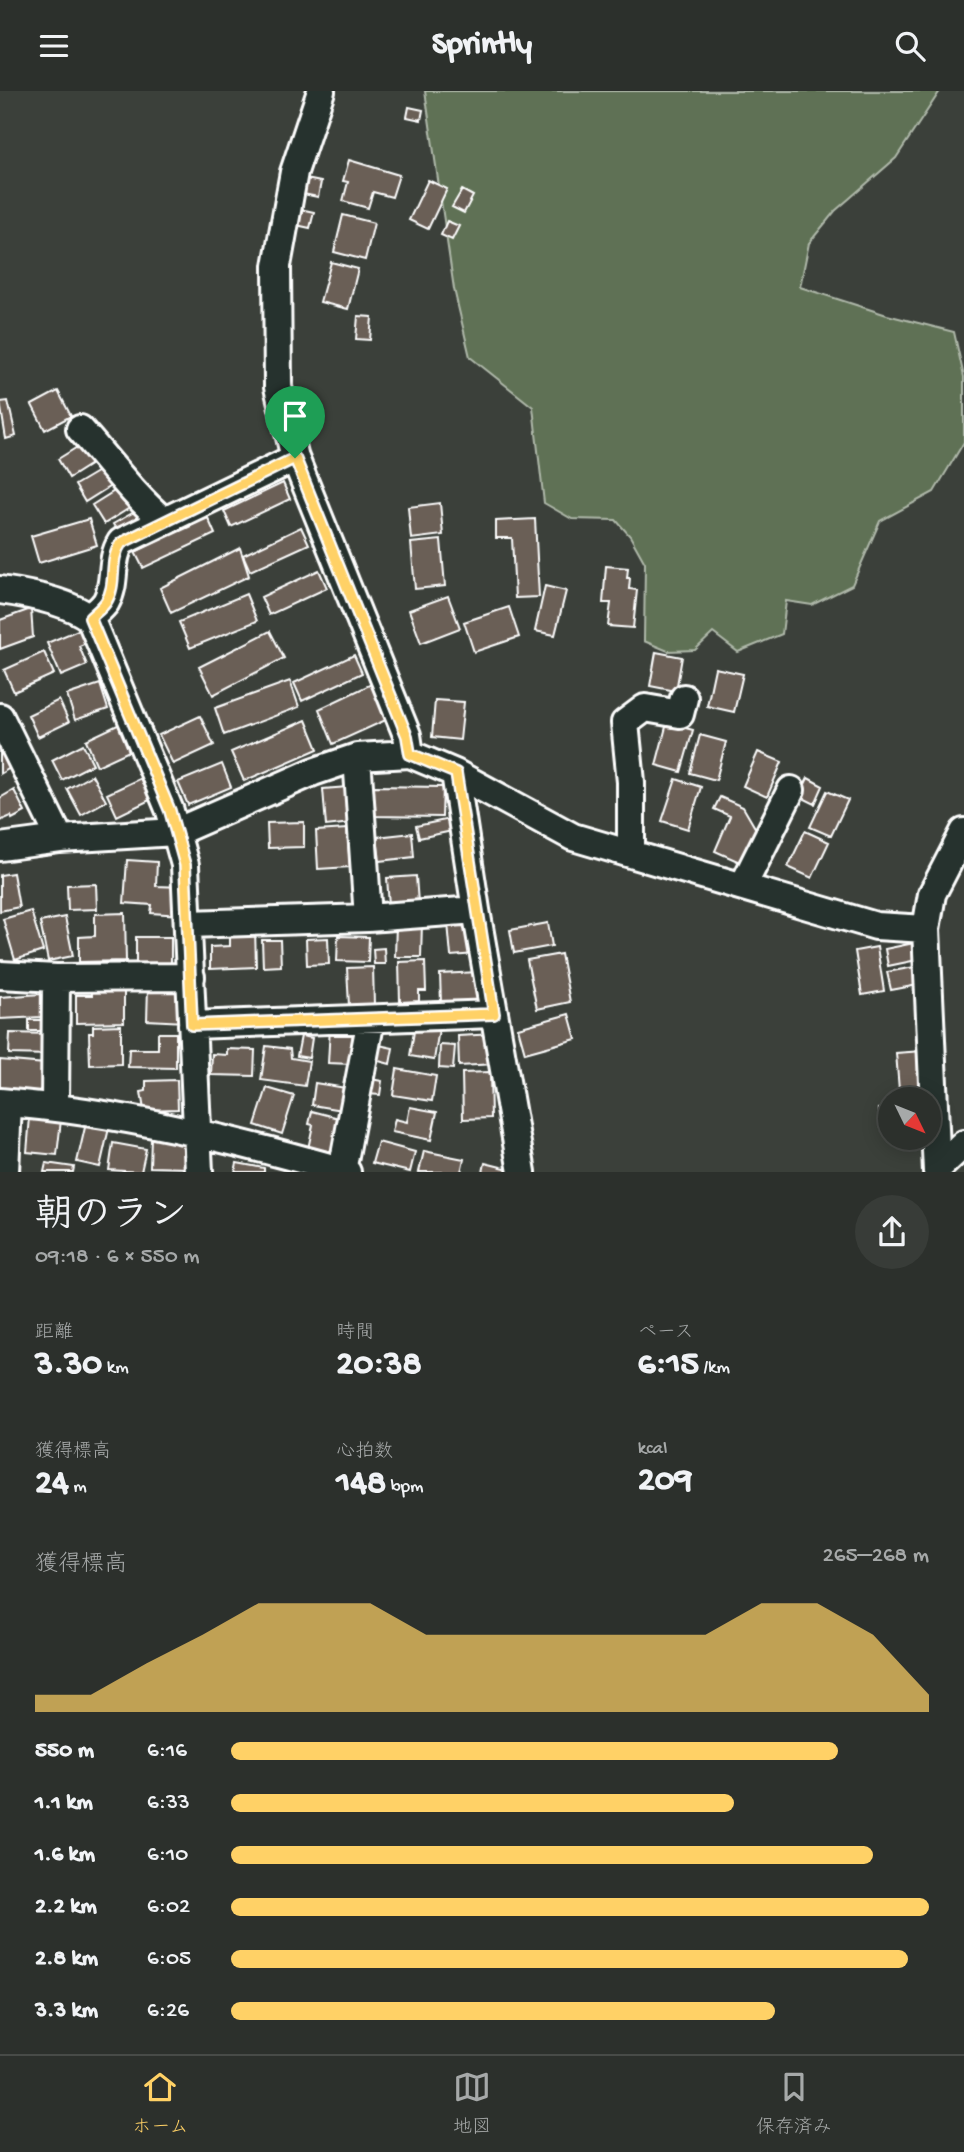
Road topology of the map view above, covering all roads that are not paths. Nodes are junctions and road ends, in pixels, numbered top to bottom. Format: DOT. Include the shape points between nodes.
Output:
graph roads {
  1 [pos="321,91"];
  2 [pos="80,429"];
  3 [pos="295,458"];
  4 [pos="164,521"];
  5 [pos="0,590"];
  6 [pos="90,618"];
  7 [pos="684,698"];
  8 [pos="0,717"];
  9 [pos="410,754"];
  10 [pos="357,757"];
  11 [pos="456,773"];
  12 [pos="790,790"];
  13 [pos="176,832"];
  14 [pos="964,832"];
  15 [pos="60,839"];
  16 [pos="0,847"];
  17 [pos="631,853"];
  18 [pos="743,887"];
  19 [pos="476,910"];
  20 [pos="368,918"];
  21 [pos="189,925"];
  22 [pos="926,929"];
  23 [pos="0,975"];
  24 [pos="191,977"];
  25 [pos="56,978"];
  26 [pos="494,1014"];
  27 [pos="371,1019"];
  28 [pos="192,1025"];
  29 [pos="4,1103"];
  30 [pos="55,1107"];
  31 [pos="196,1132"];
  32 [pos="964,1144"];
  33 [pos="937,1170"];
  34 [pos="345,1171"];
  35 [pos="5,1172"];
  36 [pos="199,1172"];
  37 [pos="522,1172"];
  1 -- 3 [label="street" via="294,172 277,266 278,387"];
  2 -- 4 [label="street" via="141,502"];
  3 -- 4 [label="street"];
  3 -- 9 [label="street" via="407,736"];
  4 -- 6 [label="street" via="121,543 114,553 106,602"];
  5 -- 6 [label="street" via="69,607"];
  6 -- 13 [label="street"];
  7 -- 17 [label="street" via="680,714 645,708 625,723"];
  8 -- 15 [label="street"];
  9 -- 10 [label="street"];
  9 -- 11 [label="street"];
  10 -- 13 [label="street"];
  10 -- 20 [label="street"];
  11 -- 17 [label="street" via="573,837"];
  11 -- 19 [label="street"];
  12 -- 18 [label="street"];
  13 -- 15 [label="street"];
  13 -- 21 [label="street" via="185,865"];
  14 -- 22 [label="street" via="932,894"];
  15 -- 16 [label="street"];
  17 -- 18 [label="street"];
  18 -- 22 [label="street" via="876,926"];
  19 -- 20 [label="street"];
  19 -- 26 [label="street"];
  20 -- 21 [label="street"];
  21 -- 24 [label="street"];
  22 -- 33 [label="street"];
  23 -- 25 [label="street"];
  24 -- 25 [label="street"];
  24 -- 28 [label="street"];
  25 -- 30 [label="street"];
  26 -- 27 [label="street"];
  26 -- 37 [label="street"];
  27 -- 28 [label="street"];
  27 -- 34 [label="street"];
  28 -- 31 [label="street"];
  29 -- 30 [label="street"];
  29 -- 35 [label="street"];
  30 -- 31 [label="street"];
  31 -- 34 [label="street"];
  31 -- 36 [label="street"];
  32 -- 33 [label="street"];
}
